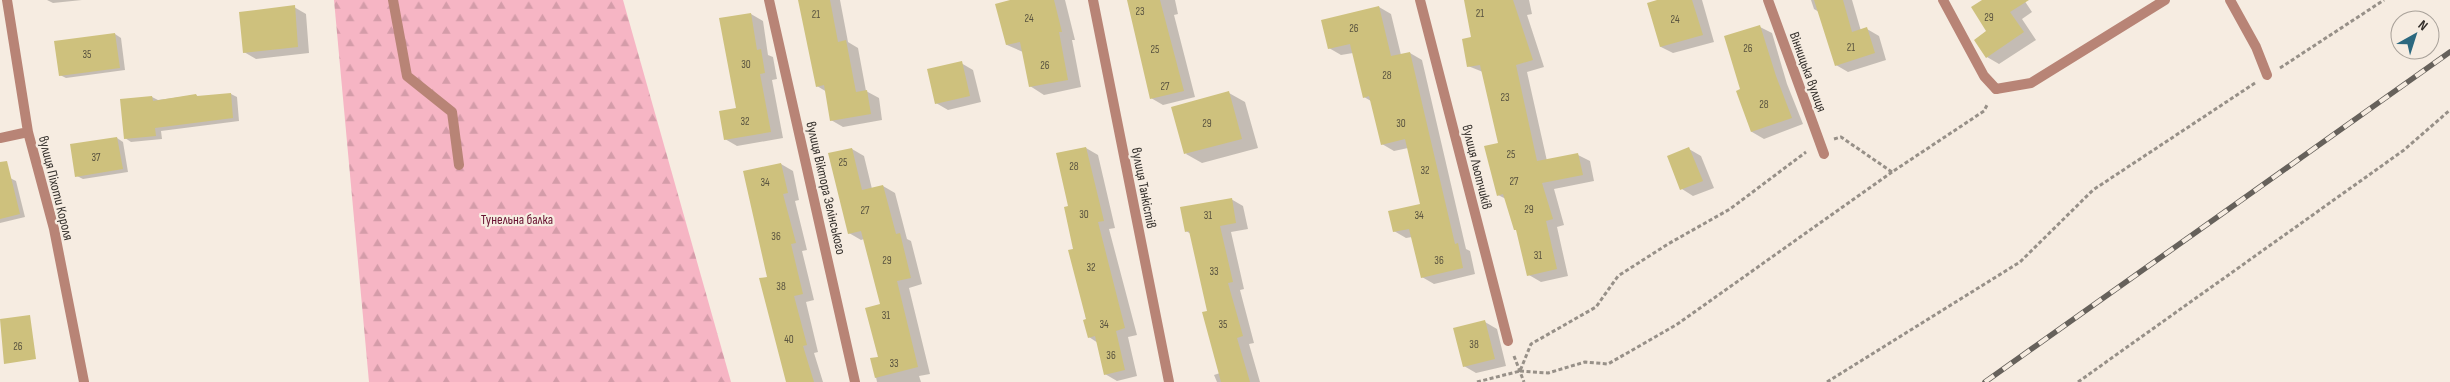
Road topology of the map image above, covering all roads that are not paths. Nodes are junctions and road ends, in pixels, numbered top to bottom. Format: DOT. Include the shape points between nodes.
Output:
graph roads {
  1 [pos="7,0"];
  2 [pos="393,0"];
  3 [pos="770,0"];
  4 [pos="1093,0"];
  5 [pos="1420,0"];
  6 [pos="1768,0"];
  7 [pos="1943,0"];
  8 [pos="2165,0"];
  9 [pos="2230,0"];
  10 [pos="2267,75"];
  11 [pos="28,132"];
  12 [pos="0,138"];
  13 [pos="1824,154"];
  14 [pos="459,166"];
  15 [pos="1508,341"];
  16 [pos="84,382"];
  17 [pos="855,382"];
  18 [pos="1169,382"];
  1 -- 11 [label="street, вулиця Піхоти Короля"];
  2 -- 14 [label="street" via="406,76 452,112"];
  3 -- 17 [label="street, вулиця Віктора Зелінського"];
  4 -- 18 [label="street, вулиця Танкістів"];
  5 -- 15 [label="street, вулиця Льотчиків"];
  6 -- 13 [label="street, Вінницька вулиця"];
  7 -- 8 [label="street" via="1984,76 1996,89 2031,83"];
  9 -- 10 [label="street" via="2256,47"];
  11 -- 12 [label="street"];
  11 -- 16 [label="street, вулиця Піхоти Короля" via="54,229"];
}
